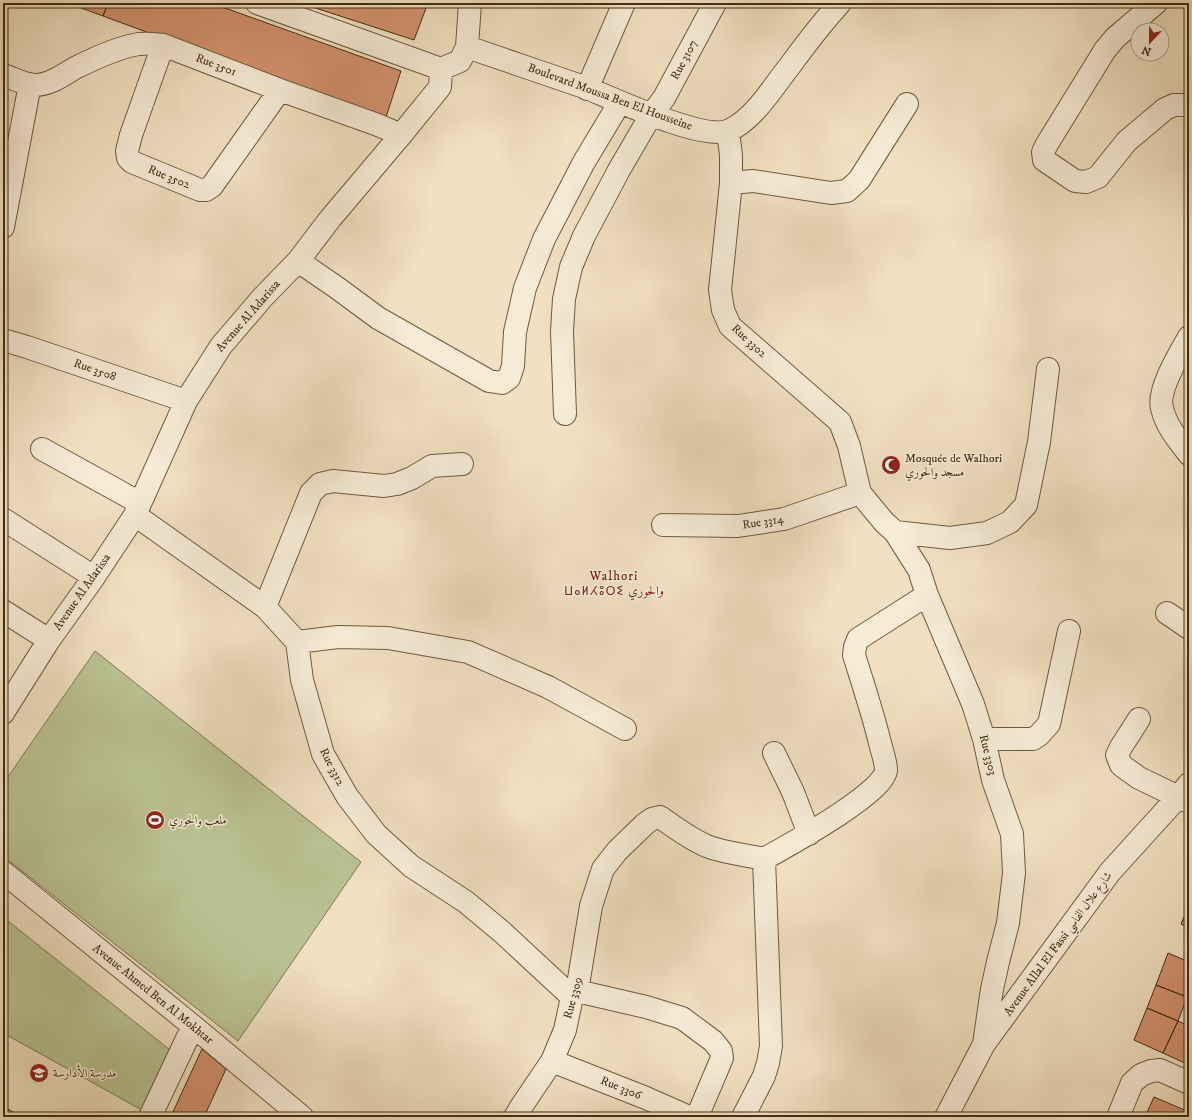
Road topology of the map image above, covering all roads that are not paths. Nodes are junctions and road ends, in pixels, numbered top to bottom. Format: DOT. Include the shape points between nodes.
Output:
graph roads {
  1 [pos="257,3"];
  2 [pos="470,3"];
  3 [pos="624,3"];
  4 [pos="715,3"];
  5 [pos="840,3"];
  6 [pos="1156,3"];
  7 [pos="163,45"];
  8 [pos="467,47"];
  9 [pos="441,69"];
  10 [pos="3,75"];
  11 [pos="30,84"];
  12 [pos="587,89"];
  13 [pos="280,90"];
  14 [pos="620,102"];
  15 [pos="907,104"];
  16 [pos="1189,105"];
  17 [pos="651,114"];
  18 [pos="728,131"];
  19 [pos="401,135"];
  20 [pos="731,182"];
  21 [pos="3,227"];
  22 [pos="298,261"];
  23 [pos="1189,337"];
  24 [pos="3,340"];
  25 [pos="1048,369"];
  26 [pos="186,401"];
  27 [pos="565,414"];
  28 [pos="42,449"];
  29 [pos="1189,454"];
  30 [pos="462,464"];
  31 [pos="860,493"];
  32 [pos="138,509"];
  33 [pos="3,519"];
  34 [pos="663,525"];
  35 [pos="895,532"];
  36 [pos="94,577"];
  37 [pos="927,595"];
  38 [pos="265,607"];
  39 [pos="3,611"];
  40 [pos="1167,613"];
  41 [pos="1189,628"];
  42 [pos="1069,631"];
  43 [pos="49,640"];
  44 [pos="297,642"];
  45 [pos="3,713"];
  46 [pos="1139,719"];
  47 [pos="625,729"];
  48 [pos="984,739"];
  49 [pos="774,753"];
  50 [pos="1185,794"];
  51 [pos="809,834"];
  52 [pos="764,859"];
  53 [pos="3,872"];
  54 [pos="575,994"];
  55 [pos="193,1026"];
  56 [pos="984,1044"];
  57 [pos="552,1061"];
  58 [pos="1189,1083"];
  59 [pos="157,1114"];
  60 [pos="297,1116"];
  61 [pos="515,1117"];
  62 [pos="689,1117"];
  63 [pos="697,1117"];
  64 [pos="744,1117"];
  65 [pos="946,1117"];
  66 [pos="1118,1117"];
  1 -- 9 [label="street"];
  2 -- 8 [label="street"];
  3 -- 12 [label="street"];
  4 -- 17 [label="street, Rue 3107" via="664,98"];
  5 -- 18 [label="street, Boulevard Moussa Ben El Housseine" via="747,120"];
  6 -- 16 [label="street" via="1115,38 1105,50 1047,144 1043,152 1044,160 1075,181 1086,182 1098,177 1128,141 1164,109 1174,105"];
  7 -- 11 [label="street, Rue 3501" via="138,44 111,52 60,77 37,85"];
  7 -- 13 [label="street, Rue 3501"];
  7 -- 13 [label="street, Rue 3502" via="131,135 128,158 132,162 200,190 212,186"];
  8 -- 9 [label="street" via="460,61"];
  8 -- 12 [label="street, Boulevard Moussa Ben El Housseine"];
  9 -- 19 [label="street, Avenue Al Adarissa" via="440,87"];
  10 -- 11 [label="street"];
  11 -- 21 [label="street"];
  12 -- 14 [label="street, Boulevard Moussa Ben El Housseine"];
  13 -- 19 [label="street, Rue 3501"];
  14 -- 17 [label="street, Boulevard Moussa Ben El Housseine"];
  14 -- 22 [label="street" via="584,162 544,239 525,288 515,332 513,366 509,378 502,383 489,382 378,318"];
  15 -- 20 [label="street" via="859,180 848,191 832,193 753,182"];
  17 -- 18 [label="street, Boulevard Moussa Ben El Housseine" via="708,132"];
  17 -- 27 [label="street, Rue 3107" via="584,236 571,267 564,299 562,331"];
  18 -- 20 [label="street, Rue 3302"];
  19 -- 22 [label="street, Avenue Al Adarissa"];
  20 -- 31 [label="street, Rue 3302" via="720,290 723,310 730,326 840,422 850,446"];
  22 -- 26 [label="street, Avenue Al Adarissa" via="220,346"];
  23 -- 29 [label="street" via="1163,388 1161,407 1169,427"];
  24 -- 26 [label="street, Rue 3508"];
  25 -- 35 [label="street" via="1039,442 1026,505 1010,522 987,533 950,538"];
  26 -- 32 [label="street, Avenue Al Adarissa"];
  28 -- 32 [label="street"];
  30 -- 38 [label="street" via="432,466 412,478 384,486 333,481 320,484 311,493"];
  31 -- 34 [label="street, Rue 3314" via="784,519 738,526"];
  31 -- 35 [label="street, Rue 3303"];
  32 -- 36 [label="street, Avenue Al Adarissa"];
  32 -- 38 [label="street"];
  33 -- 36 [label="street"];
  35 -- 37 [label="street, Rue 3303" via="919,570"];
  36 -- 43 [label="street, Avenue Al Adarissa"];
  37 -- 48 [label="street, Rue 3303" via="973,704"];
  37 -- 51 [label="street" via="858,639 854,655 874,719 886,771 880,783 862,798"];
  38 -- 44 [label="street"];
  39 -- 43 [label="street"];
  40 -- 41 [label="street"];
  42 -- 48 [label="street" via="1048,724 1032,739"];
  43 -- 45 [label="street, Avenue Al Adarissa"];
  44 -- 47 [label="street" via="338,637 388,638 468,652 548,687"];
  44 -- 54 [label="street, Rue 3312" via="302,680 323,754 347,796 376,834 411,866 466,902"];
  46 -- 50 [label="street" via="1121,747 1118,755 1120,765 1139,778"];
  48 -- 56 [label="street, Rue 3303" via="993,780 1012,834 1014,874 1008,923 992,989"];
  49 -- 51 [label="street"];
  50 -- 56 [label="street, Avenue Allal El Fassi شارع علال الفاسي" via="1110,872"];
  51 -- 52 [label="street"];
  52 -- 54 [label="street, Rue 3309" via="707,846 660,818 652,819 617,851 603,869 591,906"];
  52 -- 64 [label="street" via="771,1046 764,1076"];
  53 -- 55 [label="street, Avenue Ahmed Ben Al Mokhtar"];
  54 -- 57 [label="street, Rue 3309" via="565,1030"];
  54 -- 63 [label="street" via="646,1007 682,1018 713,1041 721,1051 722,1058"];
  55 -- 59 [label="street"];
  55 -- 60 [label="street, Avenue Ahmed Ben Al Mokhtar"];
  56 -- 65 [label="street, Avenue Allal El Fassi شارع علال الفاسي"];
  57 -- 61 [label="street, Rue 3309"];
  57 -- 62 [label="street, Rue 3306"];
  58 -- 66 [label="street" via="1160,1070 1141,1075 1132,1083"];
}
